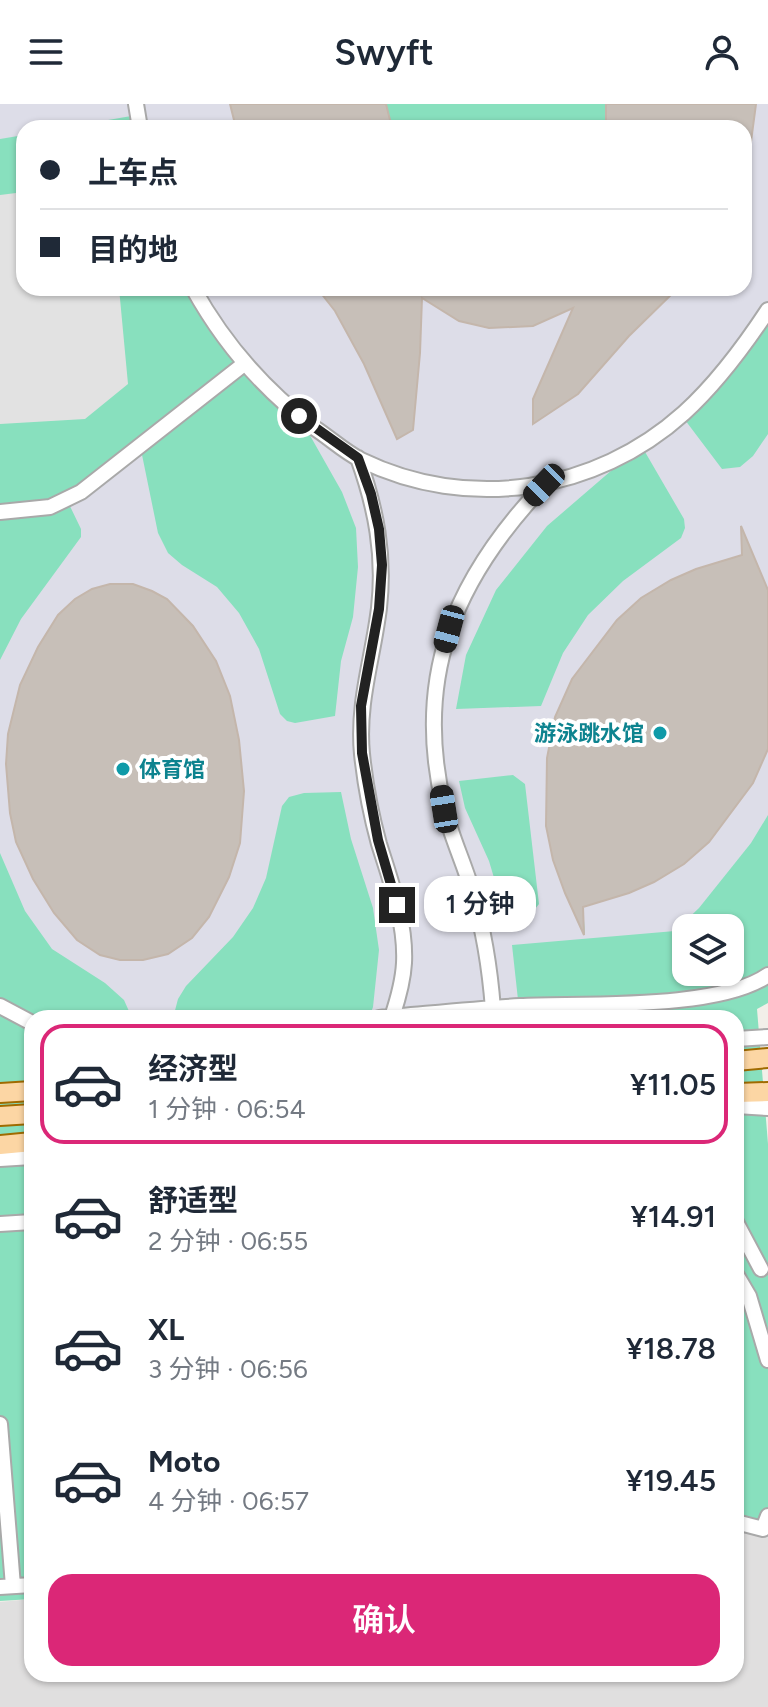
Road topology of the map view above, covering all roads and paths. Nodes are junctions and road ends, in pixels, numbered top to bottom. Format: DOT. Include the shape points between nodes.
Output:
graph roads {
  1 [pos="198,296"];
  2 [pos="768,310"];
  3 [pos="244,364"];
  4 [pos="358,458"];
  5 [pos="544,485"];
  6 [pos="0,512"];
  7 [pos="768,975"];
  8 [pos="0,1006"];
  9 [pos="493,1009"];
  10 [pos="394,1010"];
  11 [pos="480,1010"];
  12 [pos="24,1019"];
  13 [pos="768,1037"];
  14 [pos="744,1038"];
  15 [pos="768,1058"];
  16 [pos="744,1060"];
  17 [pos="24,1092"];
  18 [pos="768,1092"];
  19 [pos="0,1093"];
  20 [pos="744,1093"];
  21 [pos="744,1106"];
  22 [pos="768,1108"];
  23 [pos="24,1114"];
  24 [pos="0,1116"];
  25 [pos="24,1144"];
  26 [pos="1,1148"];
  27 [pos="24,1155"];
  28 [pos="24,1222"];
  29 [pos="0,1224"];
  30 [pos="744,1237"];
  31 [pos="761,1269"];
  32 [pos="744,1288"];
  33 [pos="768,1360"];
  34 [pos="0,1424"];
  35 [pos="768,1516"];
  36 [pos="744,1524"];
  37 [pos="5,1545"];
  38 [pos="6,1587"];
  1 -- 3 [label="street"];
  2 -- 5 [label="street" via="741,351 682,415 607,464"];
  3 -- 4 [label="street" via="299,416"];
  3 -- 6 [label="street" via="81,492 50,507"];
  4 -- 5 [label="street" via="431,485 473,490"];
  4 -- 10 [label="street" via="379,529 382,565 361,722 370,801 401,924 404,960"];
  5 -- 9 [label="street" via="502,532 465,594 449,629 433,703 444,809 474,897"];
  7 -- 9 [label="street" via="732,992 691,999"];
  8 -- 12 [label="street"];
  9 -- 11 [label="street"];
  13 -- 14 [label="street"];
  15 -- 16 [label="main road"];
  17 -- 19 [label="main road"];
  18 -- 20 [label="main road"];
  21 -- 22 [label="street"];
  23 -- 24 [label="main road"];
  25 -- 26 [label="main road"];
  26 -- 27 [label="street"];
  28 -- 29 [label="street"];
  30 -- 31 [label="street"];
  32 -- 33 [label="street"];
  34 -- 37 [label="street"];
  35 -- 36 [label="street" via="763,1529"];
  37 -- 38 [label="street"];
}
